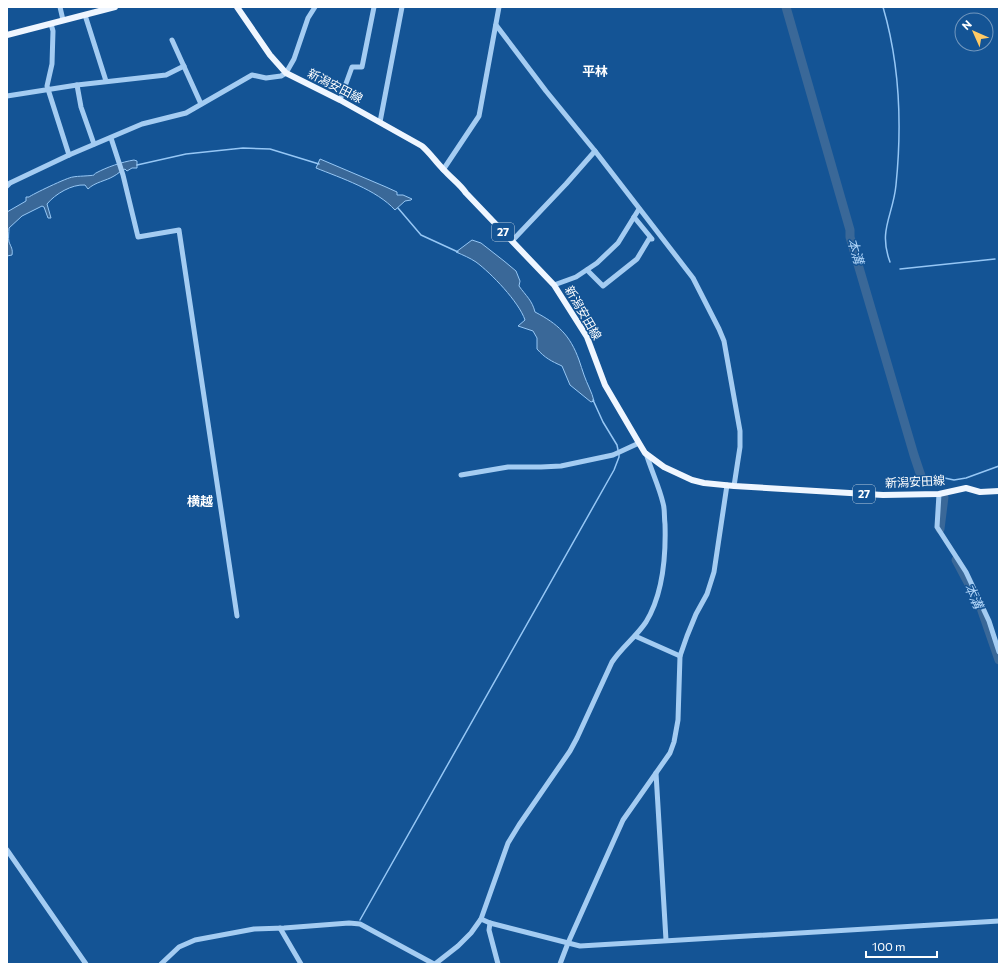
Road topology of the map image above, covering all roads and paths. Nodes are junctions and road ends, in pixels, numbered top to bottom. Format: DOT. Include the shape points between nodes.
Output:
graph roads {
  1 [pos="60,7"];
  2 [pos="115,7"];
  3 [pos="237,7"];
  4 [pos="316,7"];
  5 [pos="374,7"];
  6 [pos="402,7"];
  7 [pos="499,7"];
  8 [pos="85,15"];
  9 [pos="63,20"];
  10 [pos="51,24"];
  11 [pos="496,25"];
  12 [pos="7,35"];
  13 [pos="172,40"];
  14 [pos="184,66"];
  15 [pos="286,73"];
  16 [pos="106,81"];
  17 [pos="77,85"];
  18 [pos="49,89"];
  19 [pos="7,96"];
  20 [pos="340,100"];
  21 [pos="201,104"];
  22 [pos="380,122"];
  23 [pos="111,138"];
  24 [pos="94,144"];
  25 [pos="595,151"];
  26 [pos="69,155"];
  27 [pos="444,170"];
  28 [pos="7,186"];
  29 [pos="639,209"];
  30 [pos="634,217"];
  31 [pos="512,241"];
  32 [pos="587,270"];
  33 [pos="554,285"];
  34 [pos="639,443"];
  35 [pos="645,453"];
  36 [pos="461,475"];
  37 [pos="731,486"];
  38 [pos="999,490"];
  39 [pos="939,494"];
  40 [pos="237,616"];
  41 [pos="635,636"];
  42 [pos="999,652"];
  43 [pos="680,656"];
  44 [pos="656,773"];
  45 [pos="7,850"];
  46 [pos="481,919"];
  47 [pos="999,921"];
  48 [pos="490,923"];
  49 [pos="280,928"];
  50 [pos="666,940"];
  51 [pos="568,943"];
  52 [pos="86,964"];
  53 [pos="161,964"];
  54 [pos="301,964"];
  55 [pos="434,964"];
  56 [pos="498,964"];
  57 [pos="560,964"];
  1 -- 9 [label="street"];
  2 -- 8 [label="main road"];
  3 -- 15 [label="main road, 新潟安田線 / 27" via="270,55"];
  4 -- 15 [label="street" via="308,18 294,59"];
  5 -- 20 [label="street" via="362,67 352,67"];
  6 -- 22 [label="street"];
  7 -- 11 [label="street"];
  8 -- 9 [label="main road"];
  8 -- 16 [label="street"];
  9 -- 10 [label="main road"];
  10 -- 12 [label="main road"];
  10 -- 18 [label="street" via="52,64 47,86"];
  11 -- 25 [label="street"];
  11 -- 27 [label="street" via="480,116"];
  13 -- 14 [label="street"];
  14 -- 16 [label="street" via="166,75"];
  14 -- 21 [label="street"];
  15 -- 20 [label="main road, 新潟安田線 / 27"];
  15 -- 21 [label="street" via="266,78 252,75"];
  16 -- 17 [label="street"];
  17 -- 18 [label="street"];
  17 -- 24 [label="street" via="81,107"];
  18 -- 19 [label="street"];
  18 -- 26 [label="street"];
  20 -- 22 [label="main road, 新潟安田線 / 27"];
  21 -- 23 [label="street" via="186,113 142,124"];
  22 -- 27 [label="main road, 新潟安田線 / 27" via="422,146"];
  23 -- 24 [label="street"];
  23 -- 40 [label="street" via="138,237 179,230"];
  24 -- 26 [label="street"];
  25 -- 29 [label="street"];
  25 -- 31 [label="street"];
  26 -- 28 [label="street"];
  27 -- 31 [label="main road, 新潟安田線 / 27"];
  29 -- 30 [label="street"];
  29 -- 37 [label="street" via="693,278 724,341 740,431 740,447"];
  30 -- 32 [label="street" via="618,243"];
  30 -- 32 [label="street" via="652,239 649,239 637,258 603,286"];
  31 -- 33 [label="main road, 新潟安田線 / 27"];
  32 -- 33 [label="street"];
  33 -- 34 [label="main road, 新潟安田線 / 27" via="587,337 605,385"];
  34 -- 35 [label="main road, 新潟安田線 / 27"];
  34 -- 36 [label="street" via="613,455 561,466 508,467"];
  35 -- 37 [label="main road, 新潟安田線 / 27" via="664,467 692,480"];
  35 -- 41 [label="street" via="664,504 666,532 663,571 652,609"];
  37 -- 39 [label="main road, 新潟安田線 / 27" via="883,495"];
  37 -- 43 [label="street" via="714,572"];
  38 -- 39 [label="main road, 新潟安田線 / 27" via="980,492 966,488"];
  39 -- 42 [label="street" via="936,527 966,572 990,621"];
  41 -- 43 [label="street"];
  41 -- 46 [label="street" via="612,662 578,738 508,843"];
  43 -- 44 [label="street" via="678,720 674,742 670,753"];
  44 -- 50 [label="street"];
  44 -- 51 [label="street" via="623,820"];
  45 -- 52 [label="street"];
  46 -- 48 [label="street"];
  46 -- 55 [label="street" via="458,946"];
  47 -- 50 [label="street"];
  48 -- 51 [label="street"];
  48 -- 56 [label="street" via="489,930"];
  49 -- 53 [label="street" via="254,929 195,940 179,947"];
  49 -- 54 [label="street"];
  49 -- 55 [label="street" via="354,923"];
  50 -- 51 [label="street" via="580,946"];
  51 -- 57 [label="street"];
}
